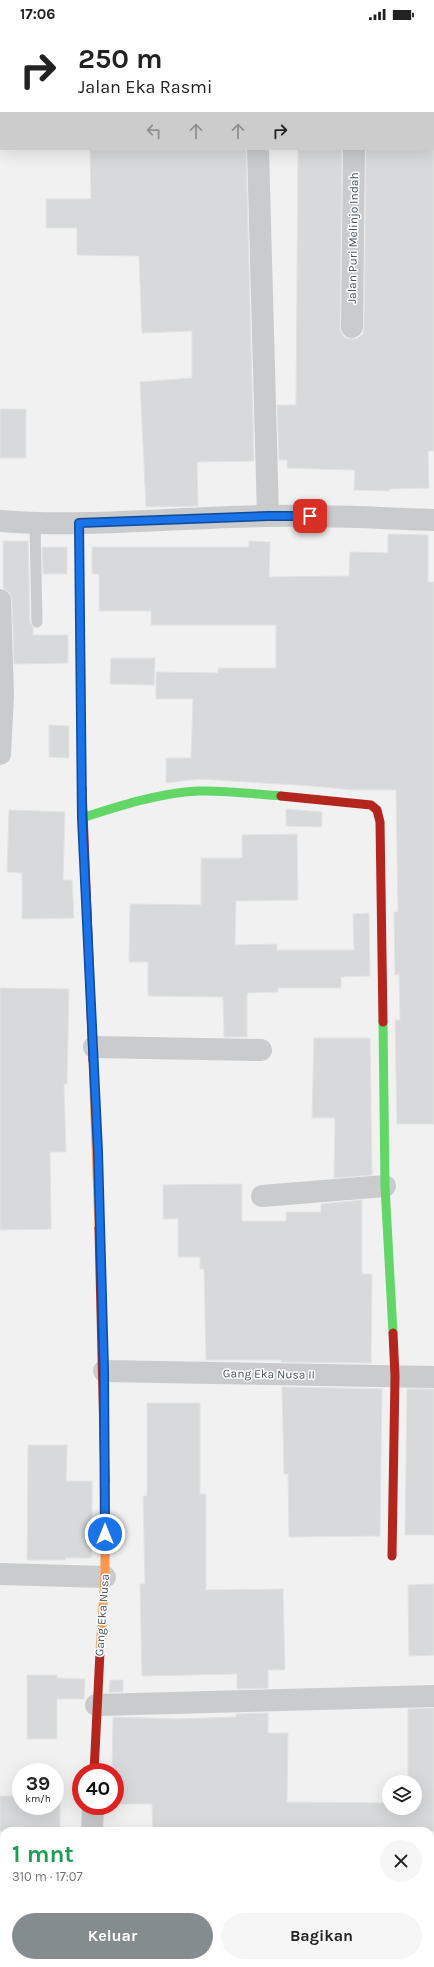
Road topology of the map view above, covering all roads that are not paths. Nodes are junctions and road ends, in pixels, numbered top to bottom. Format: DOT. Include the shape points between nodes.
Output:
graph roads {
  1 [pos="258,150"];
  2 [pos="354,150"];
  3 [pos="352,327"];
  4 [pos="268,516"];
  5 [pos="434,520"];
  6 [pos="0,521"];
  7 [pos="35,523"];
  8 [pos="79,523"];
  9 [pos="0,600"];
  10 [pos="37,622"];
  11 [pos="0,754"];
  12 [pos="82,818"];
  13 [pos="94,1047"];
  14 [pos="261,1050"];
  15 [pos="385,1186"];
  16 [pos="262,1196"];
  17 [pos="104,1371"];
  18 [pos="395,1376"];
  19 [pos="434,1377"];
  20 [pos="392,1556"];
  21 [pos="0,1574"];
  22 [pos="105,1577"];
  23 [pos="434,1696"];
  24 [pos="96,1705"];
  25 [pos="94,1763"];
  26 [pos="93,1815"];
  27 [pos="92,1827"];
  1 -- 4 [label="street"];
  2 -- 3 [label="street, Jalan Puri Melinjo Indah"];
  4 -- 5 [label="street"];
  4 -- 8 [label="street"];
  6 -- 7 [label="street"];
  7 -- 8 [label="street"];
  7 -- 10 [label="lane"];
  8 -- 12 [label="street, Gang Eka Nusa"];
  9 -- 11 [label="street" via="3,696"];
  12 -- 13 [label="street, Gang Eka Nusa"];
  12 -- 15 [label="street" via="146,800 198,791 312,798 370,805 376,810 380,822"];
  13 -- 14 [label="street"];
  13 -- 17 [label="street, Gang Eka Nusa"];
  15 -- 16 [label="street"];
  15 -- 18 [label="street"];
  17 -- 18 [label="street, Gang Eka Nusa II"];
  17 -- 22 [label="street, Gang Eka Nusa"];
  18 -- 19 [label="street, Gang Eka Nusa II"];
  18 -- 20 [label="street"];
  21 -- 22 [label="street"];
  22 -- 24 [label="street, Gang Eka Nusa"];
  23 -- 24 [label="street"];
  24 -- 25 [label="street, Gang Eka Nusa"];
  26 -- 27 [label="street"];
}
